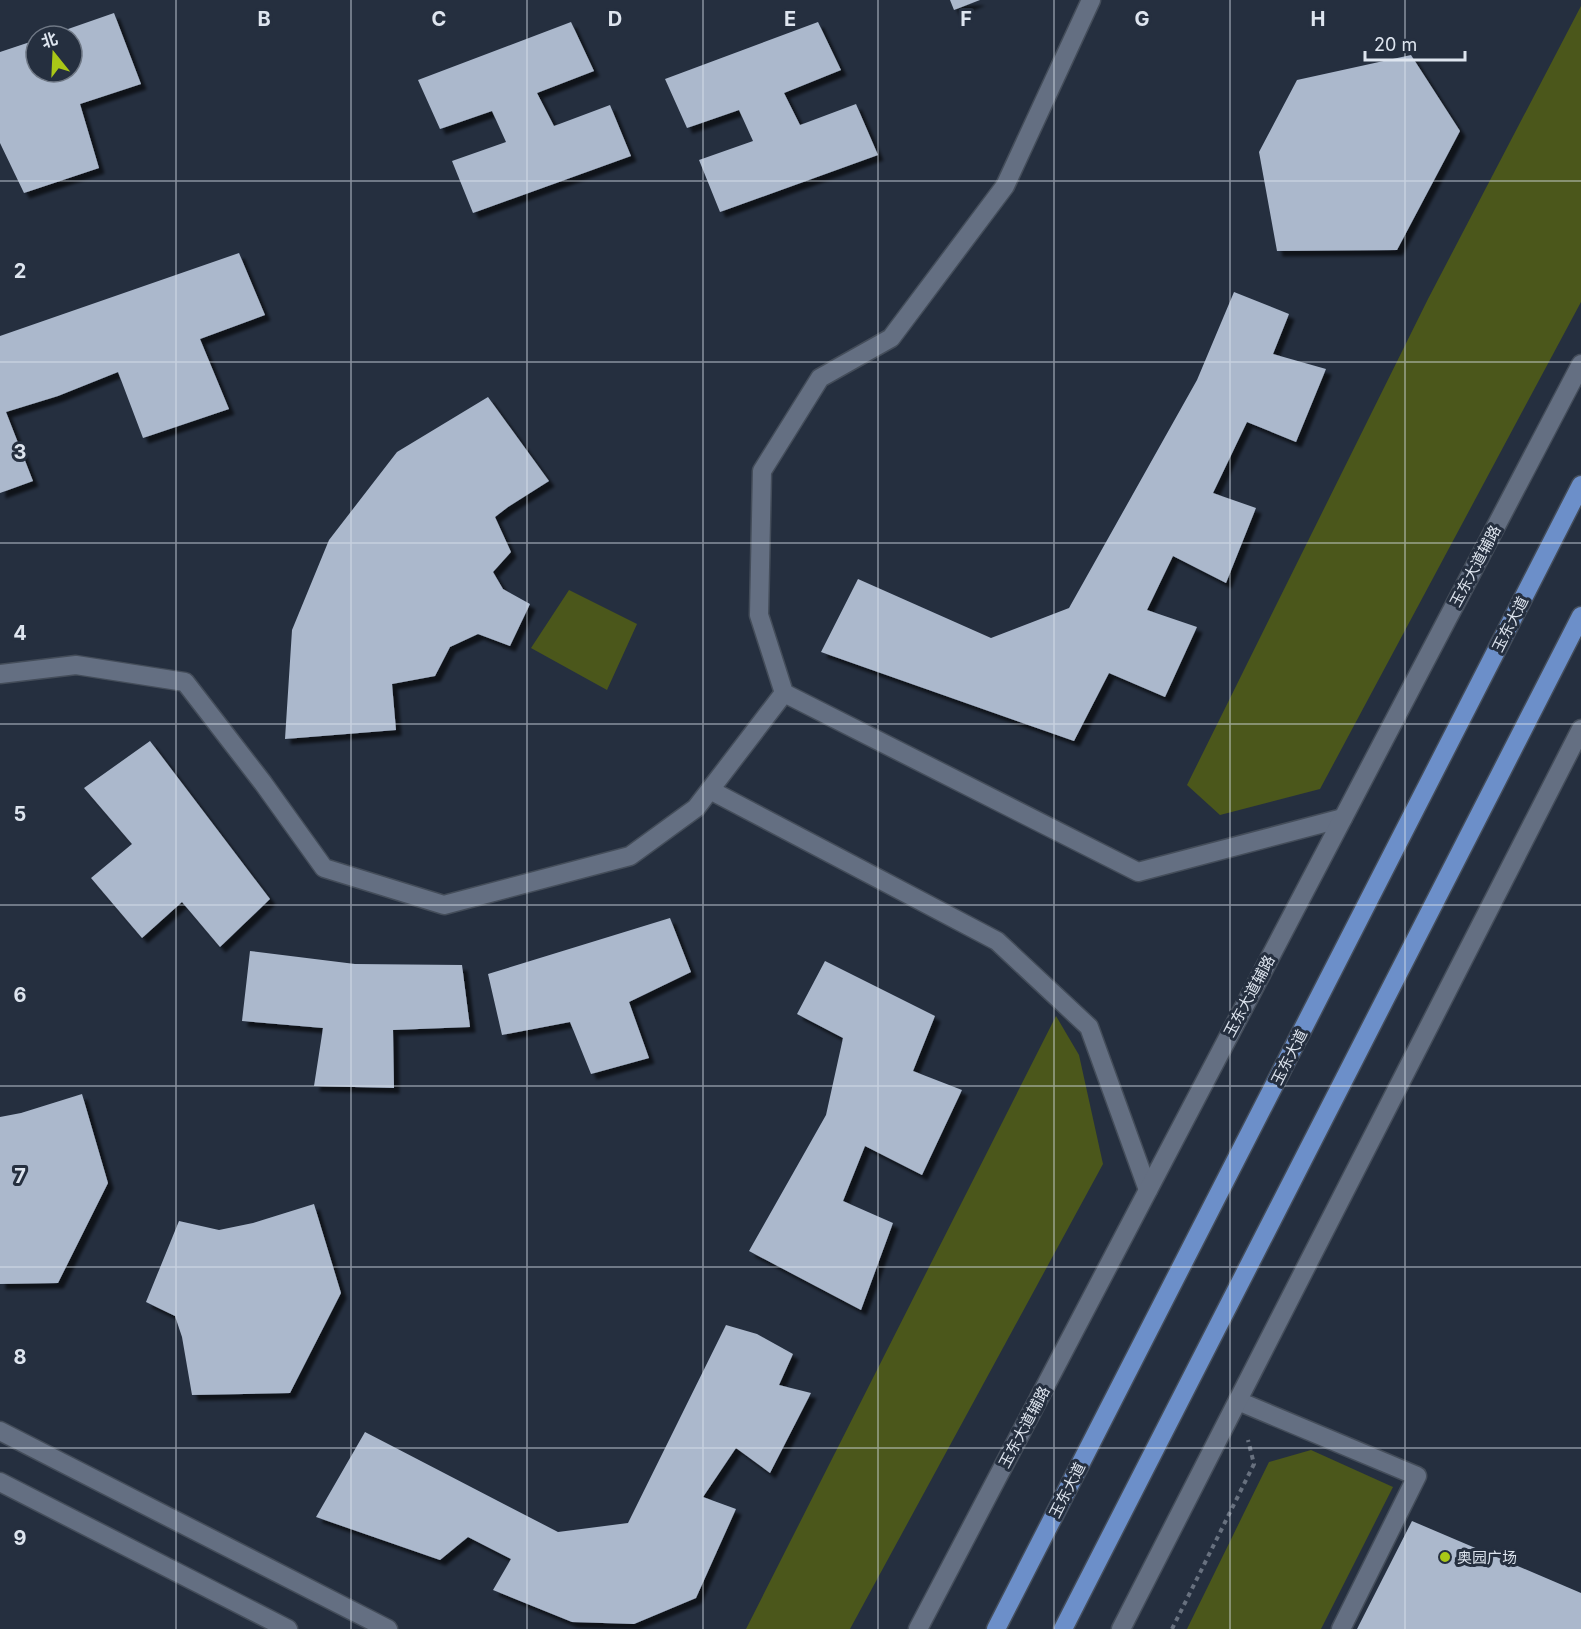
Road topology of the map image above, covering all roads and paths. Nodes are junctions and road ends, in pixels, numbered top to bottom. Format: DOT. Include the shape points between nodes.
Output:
graph roads {
  1 [pos="1091,0"];
  2 [pos="1581,364"];
  3 [pos="1581,485"];
  4 [pos="1581,616"];
  5 [pos="0,674"];
  6 [pos="784,693"];
  7 [pos="1581,729"];
  8 [pos="710,790"];
  9 [pos="1343,818"];
  10 [pos="1148,1190"];
  11 [pos="1238,1401"];
  12 [pos="0,1431"];
  13 [pos="0,1482"];
  14 [pos="288,1629"];
  15 [pos="388,1629"];
  16 [pos="918,1629"];
  17 [pos="996,1629"];
  18 [pos="1063,1629"];
  19 [pos="1121,1629"];
  20 [pos="1172,1629"];
  21 [pos="1341,1629"];
  1 -- 6 [label="street" via="1005,186 891,338 820,378 762,471 759,615"];
  2 -- 9 [label="street, 玉东大道辅路"];
  3 -- 17 [label="main road, 玉东大道"];
  4 -- 18 [label="main road"];
  5 -- 8 [label="street" via="76,664 185,682 324,868 444,905 630,856 696,808"];
  6 -- 8 [label="street"];
  6 -- 9 [label="street" via="1138,872"];
  7 -- 11 [label="street"];
  8 -- 10 [label="street" via="997,941 1089,1027"];
  9 -- 10 [label="street, 玉东大道辅路"];
  10 -- 16 [label="street, 玉东大道辅路"];
  11 -- 19 [label="street"];
  11 -- 20 [label="path" via="1254,1464"];
  11 -- 21 [label="street" via="1417,1476"];
  12 -- 15 [label="street"];
  13 -- 14 [label="street"];
}
